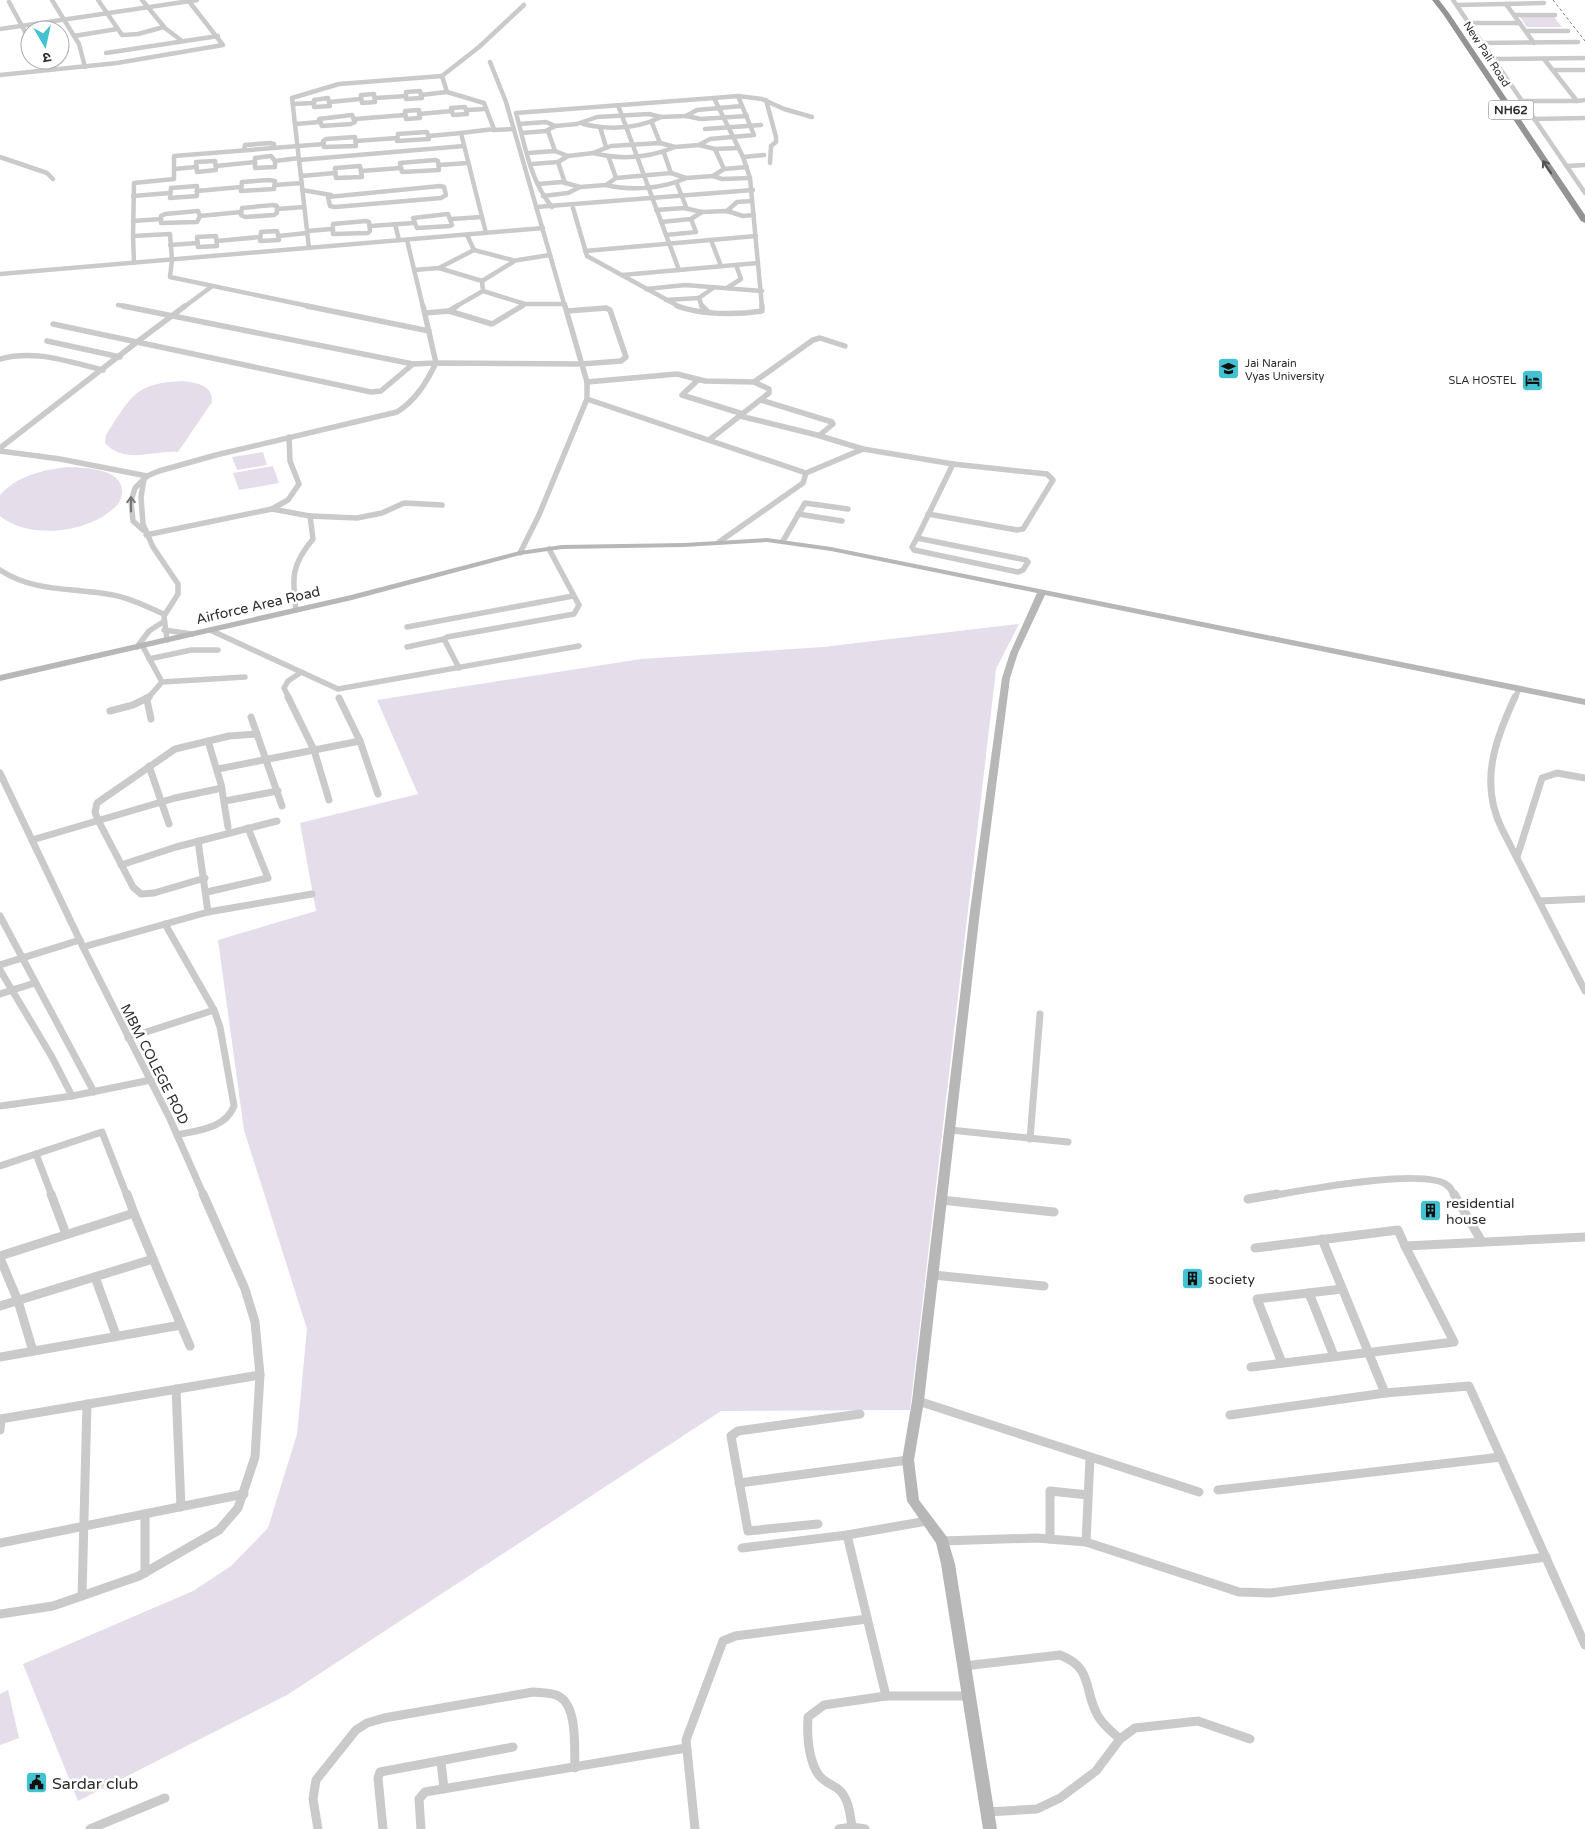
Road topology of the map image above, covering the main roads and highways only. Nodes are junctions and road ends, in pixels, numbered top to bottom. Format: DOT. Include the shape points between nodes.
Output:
graph roads {
  1 [pos="1435,0"];
  2 [pos="1444,0"];
  3 [pos="1585,209"];
  4 [pos="1585,221"];
  4 -- 1 [label="highway, New Pali Road / NH62, one-way"];
  2 -- 3 [label="highway, New Pali Road / NH62"];
}
